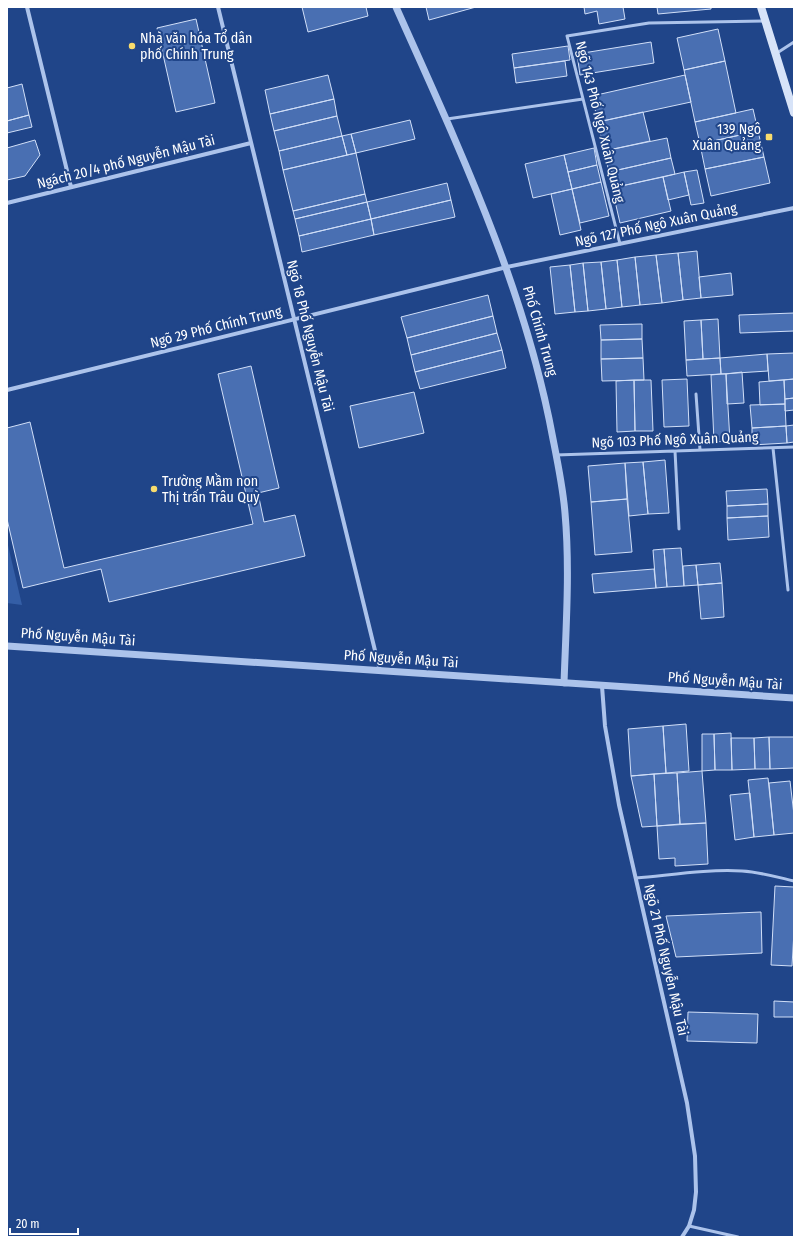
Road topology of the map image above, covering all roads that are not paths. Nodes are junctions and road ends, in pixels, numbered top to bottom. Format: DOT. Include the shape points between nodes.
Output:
graph roads {
  1 [pos="27,7"];
  2 [pos="218,7"];
  3 [pos="396,7"];
  4 [pos="761,7"];
  5 [pos="765,21"];
  6 [pos="794,42"];
  7 [pos="776,54"];
  8 [pos="583,99"];
  9 [pos="794,113"];
  10 [pos="446,119"];
  11 [pos="251,143"];
  12 [pos="71,187"];
  13 [pos="7,203"];
  14 [pos="794,208"];
  15 [pos="620,244"];
  16 [pos="523,264"];
  17 [pos="507,267"];
  18 [pos="294,319"];
  19 [pos="7,390"];
  20 [pos="696,394"];
  21 [pos="794,447"];
  22 [pos="773,448"];
  23 [pos="700,450"];
  24 [pos="675,451"];
  25 [pos="556,455"];
  26 [pos="679,529"];
  27 [pos="788,590"];
  28 [pos="7,646"];
  29 [pos="380,671"];
  30 [pos="564,683"];
  31 [pos="602,686"];
  32 [pos="794,698"];
  33 [pos="636,878"];
  34 [pos="794,881"];
  35 [pos="689,1226"];
  36 [pos="682,1237"];
  37 [pos="738,1237"];
  1 -- 12 [label="street"];
  2 -- 11 [label="street, Ngõ 18 Phố Nguyễn Mậu Tài"];
  3 -- 10 [label="street, Phố Chính Trung"];
  4 -- 5 [label="main road"];
  5 -- 7 [label="main road"];
  5 -- 8 [label="lane, Ngõ 143 Phố Ngô Xuân Quảng" via="649,23 567,36"];
  6 -- 7 [label="lane"];
  7 -- 9 [label="main road"];
  8 -- 10 [label="lane"];
  8 -- 15 [label="lane, Ngõ 143 Phố Ngô Xuân Quảng"];
  10 -- 17 [label="street, Phố Chính Trung"];
  11 -- 12 [label="street, Ngách 20/4 phố Nguyễn Mậu Tài"];
  11 -- 18 [label="street, Ngõ 18 Phố Nguyễn Mậu Tài"];
  12 -- 13 [label="street, Ngách 20/4 phố Nguyễn Mậu Tài"];
  14 -- 15 [label="street, Ngõ 127 Phố Ngô Xuân Quảng"];
  15 -- 16 [label="street, Ngõ 127 Phố Ngô Xuân Quảng"];
  16 -- 17 [label="street, Ngõ 29 Phố Chính Trung"];
  17 -- 18 [label="street, Ngõ 29 Phố Chính Trung"];
  17 -- 25 [label="street, Phố Chính Trung" via="542,382"];
  18 -- 19 [label="street, Ngõ 29 Phố Chính Trung"];
  18 -- 29 [label="street, Ngõ 18 Phố Nguyễn Mậu Tài"];
  20 -- 23 [label="lane"];
  21 -- 22 [label="lane, Ngõ 103 Phố Ngô Xuân Quảng"];
  22 -- 23 [label="lane, Ngõ 103 Phố Ngô Xuân Quảng"];
  22 -- 27 [label="lane"];
  23 -- 24 [label="lane, Ngõ 103 Phố Ngô Xuân Quảng"];
  24 -- 25 [label="lane, Ngõ 103 Phố Ngô Xuân Quảng"];
  24 -- 26 [label="lane"];
  25 -- 30 [label="street, Phố Chính Trung" via="568,548"];
  28 -- 29 [label="street, Phố Nguyễn Mậu Tài"];
  29 -- 30 [label="street, Phố Nguyễn Mậu Tài"];
  30 -- 31 [label="street, Phố Nguyễn Mậu Tài"];
  31 -- 32 [label="street, Phố Nguyễn Mậu Tài"];
  31 -- 33 [label="street, Ngõ 21 Phố Nguyễn Mậu Tài" via="605,726"];
  33 -- 34 [label="lane" via="743,871"];
  33 -- 35 [label="street, Ngõ 21 Phố Nguyễn Mậu Tài" via="687,1103 695,1156 696,1192"];
  35 -- 36 [label="street, Ngõ 21 Phố Nguyễn Mậu Tài"];
  35 -- 37 [label="lane"];
}
